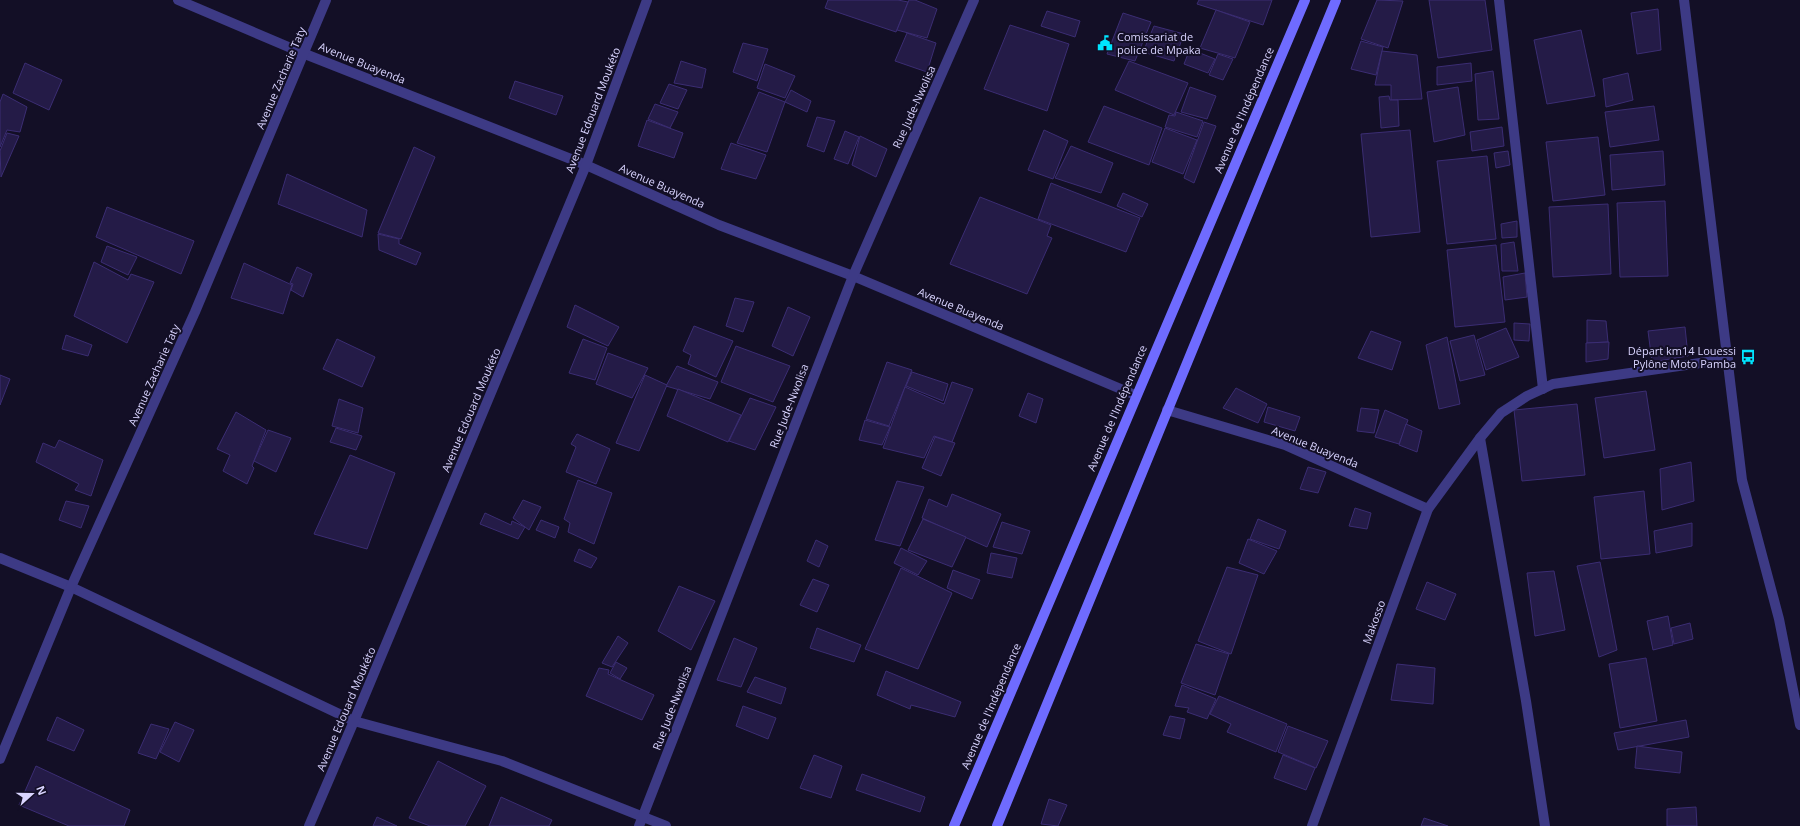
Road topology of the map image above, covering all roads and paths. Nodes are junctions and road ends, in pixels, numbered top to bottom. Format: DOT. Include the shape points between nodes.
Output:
graph roads {
  1 [pos="178,0"];
  2 [pos="326,0"];
  3 [pos="647,0"];
  4 [pos="974,0"];
  5 [pos="1305,0"];
  6 [pos="1336,0"];
  7 [pos="1498,0"];
  8 [pos="1684,0"];
  9 [pos="305,54"];
  10 [pos="586,165"];
  11 [pos="853,276"];
  12 [pos="1728,359"];
  13 [pos="1542,389"];
  14 [pos="1135,395"];
  15 [pos="1167,410"];
  16 [pos="1480,438"];
  17 [pos="1428,509"];
  18 [pos="0,558"];
  19 [pos="71,587"];
  20 [pos="354,721"];
  21 [pos="1800,725"];
  22 [pos="0,759"];
  23 [pos="643,816"];
  24 [pos="309,826"];
  25 [pos="639,826"];
  26 [pos="666,826"];
  27 [pos="954,826"];
  28 [pos="997,826"];
  29 [pos="1312,826"];
  30 [pos="1545,826"];
  1 -- 9 [label="street, Avenue Buayenda"];
  2 -- 9 [label="street, Avenue Zacharie Taty"];
  3 -- 10 [label="street, Avenue Edouard Moukéto"];
  4 -- 11 [label="street, Rue Jude-Nwolisa"];
  5 -- 14 [label="street, Avenue de l'Indépendance"];
  6 -- 15 [label="street"];
  7 -- 13 [label="street"];
  8 -- 12 [label="street"];
  9 -- 10 [label="street, Avenue Buayenda"];
  9 -- 19 [label="street, Avenue Zacharie Taty" via="195,312"];
  10 -- 11 [label="street, Avenue Buayenda" via="719,225"];
  10 -- 20 [label="street, Avenue Edouard Moukéto"];
  11 -- 14 [label="street, Avenue Buayenda"];
  11 -- 23 [label="street, Rue Jude-Nwolisa"];
  12 -- 13 [label="street, Makosso" via="1553,384"];
  12 -- 21 [label="street" via="1742,480 1779,619"];
  13 -- 16 [label="street, Makosso" via="1502,413"];
  14 -- 27 [label="street, Avenue de l'Indépendance"];
  15 -- 17 [label="street, Avenue Buayenda" via="1285,445"];
  15 -- 28 [label="street"];
  16 -- 17 [label="street, Makosso"];
  16 -- 30 [label="street"];
  17 -- 29 [label="street, Makosso"];
  18 -- 19 [label="street"];
  19 -- 20 [label="street"];
  19 -- 22 [label="street, Avenue Zacharie Taty"];
  20 -- 23 [label="street" via="502,761"];
  20 -- 24 [label="street, Avenue Edouard Moukéto"];
  23 -- 25 [label="street, Rue Jude-Nwolisa"];
  23 -- 26 [label="street"];
}
